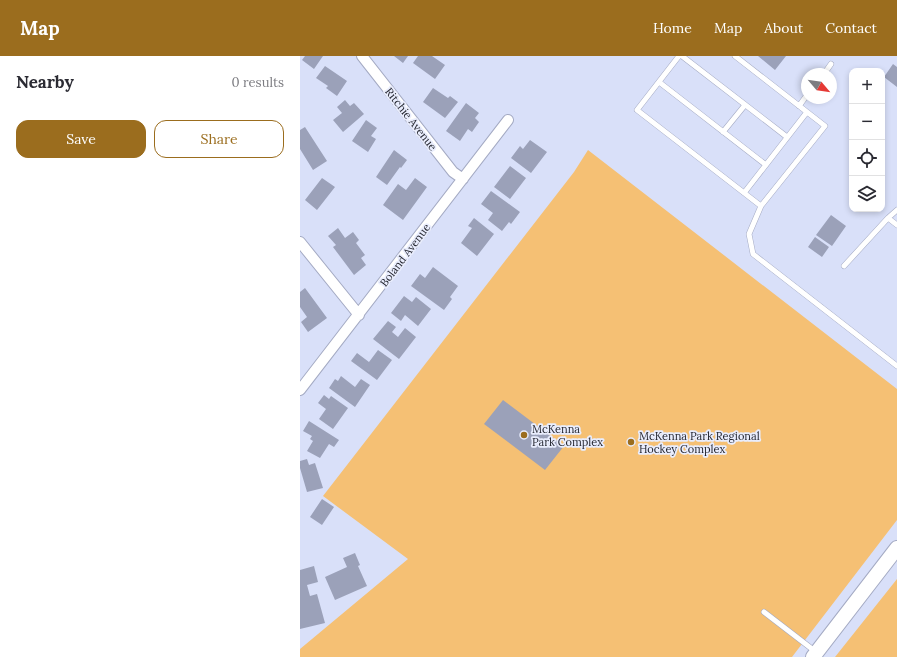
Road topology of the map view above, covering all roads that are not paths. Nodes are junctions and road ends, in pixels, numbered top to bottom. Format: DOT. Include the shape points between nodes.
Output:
graph roads {
  1 [pos="362,56"];
  2 [pos="680,56"];
  3 [pos="735,56"];
  4 [pos="831,64"];
  5 [pos="828,68"];
  6 [pos="659,82"];
  7 [pos="801,103"];
  8 [pos="745,105"];
  9 [pos="799,106"];
  10 [pos="807,112"];
  11 [pos="508,120"];
  12 [pos="723,132"];
  13 [pos="787,137"];
  14 [pos="766,165"];
  15 [pos="463,179"];
  16 [pos="744,192"];
  17 [pos="761,206"];
  18 [pos="897,210"];
  19 [pos="888,218"];
  20 [pos="897,225"];
  21 [pos="300,242"];
  22 [pos="844,266"];
  23 [pos="359,315"];
  24 [pos="897,366"];
  25 [pos="300,390"];
  26 [pos="897,548"];
  27 [pos="764,612"];
  28 [pos="815,655"];
  1 -- 15 [label="street, Ritchie Avenue" via="452,172"];
  2 -- 6 [label="lane"];
  2 -- 8 [label="lane"];
  3 -- 9 [label="lane"];
  4 -- 5 [label="lane"];
  6 -- 12 [label="lane"];
  6 -- 16 [label="lane" via="638,110"];
  7 -- 9 [label="lane"];
  8 -- 12 [label="lane"];
  8 -- 13 [label="lane"];
  9 -- 10 [label="lane"];
  10 -- 13 [label="lane"];
  10 -- 17 [label="lane" via="825,126"];
  11 -- 15 [label="street, Boland Avenue"];
  12 -- 14 [label="lane"];
  13 -- 14 [label="lane"];
  14 -- 16 [label="lane"];
  15 -- 23 [label="street, Boland Avenue"];
  16 -- 17 [label="lane"];
  17 -- 24 [label="lane" via="749,234 753,254"];
  18 -- 19 [label="lane"];
  19 -- 20 [label="lane"];
  19 -- 22 [label="lane"];
  21 -- 23 [label="street"];
  23 -- 25 [label="street, Boland Avenue"];
  26 -- 28 [label="street"];
  27 -- 28 [label="lane"];
}
